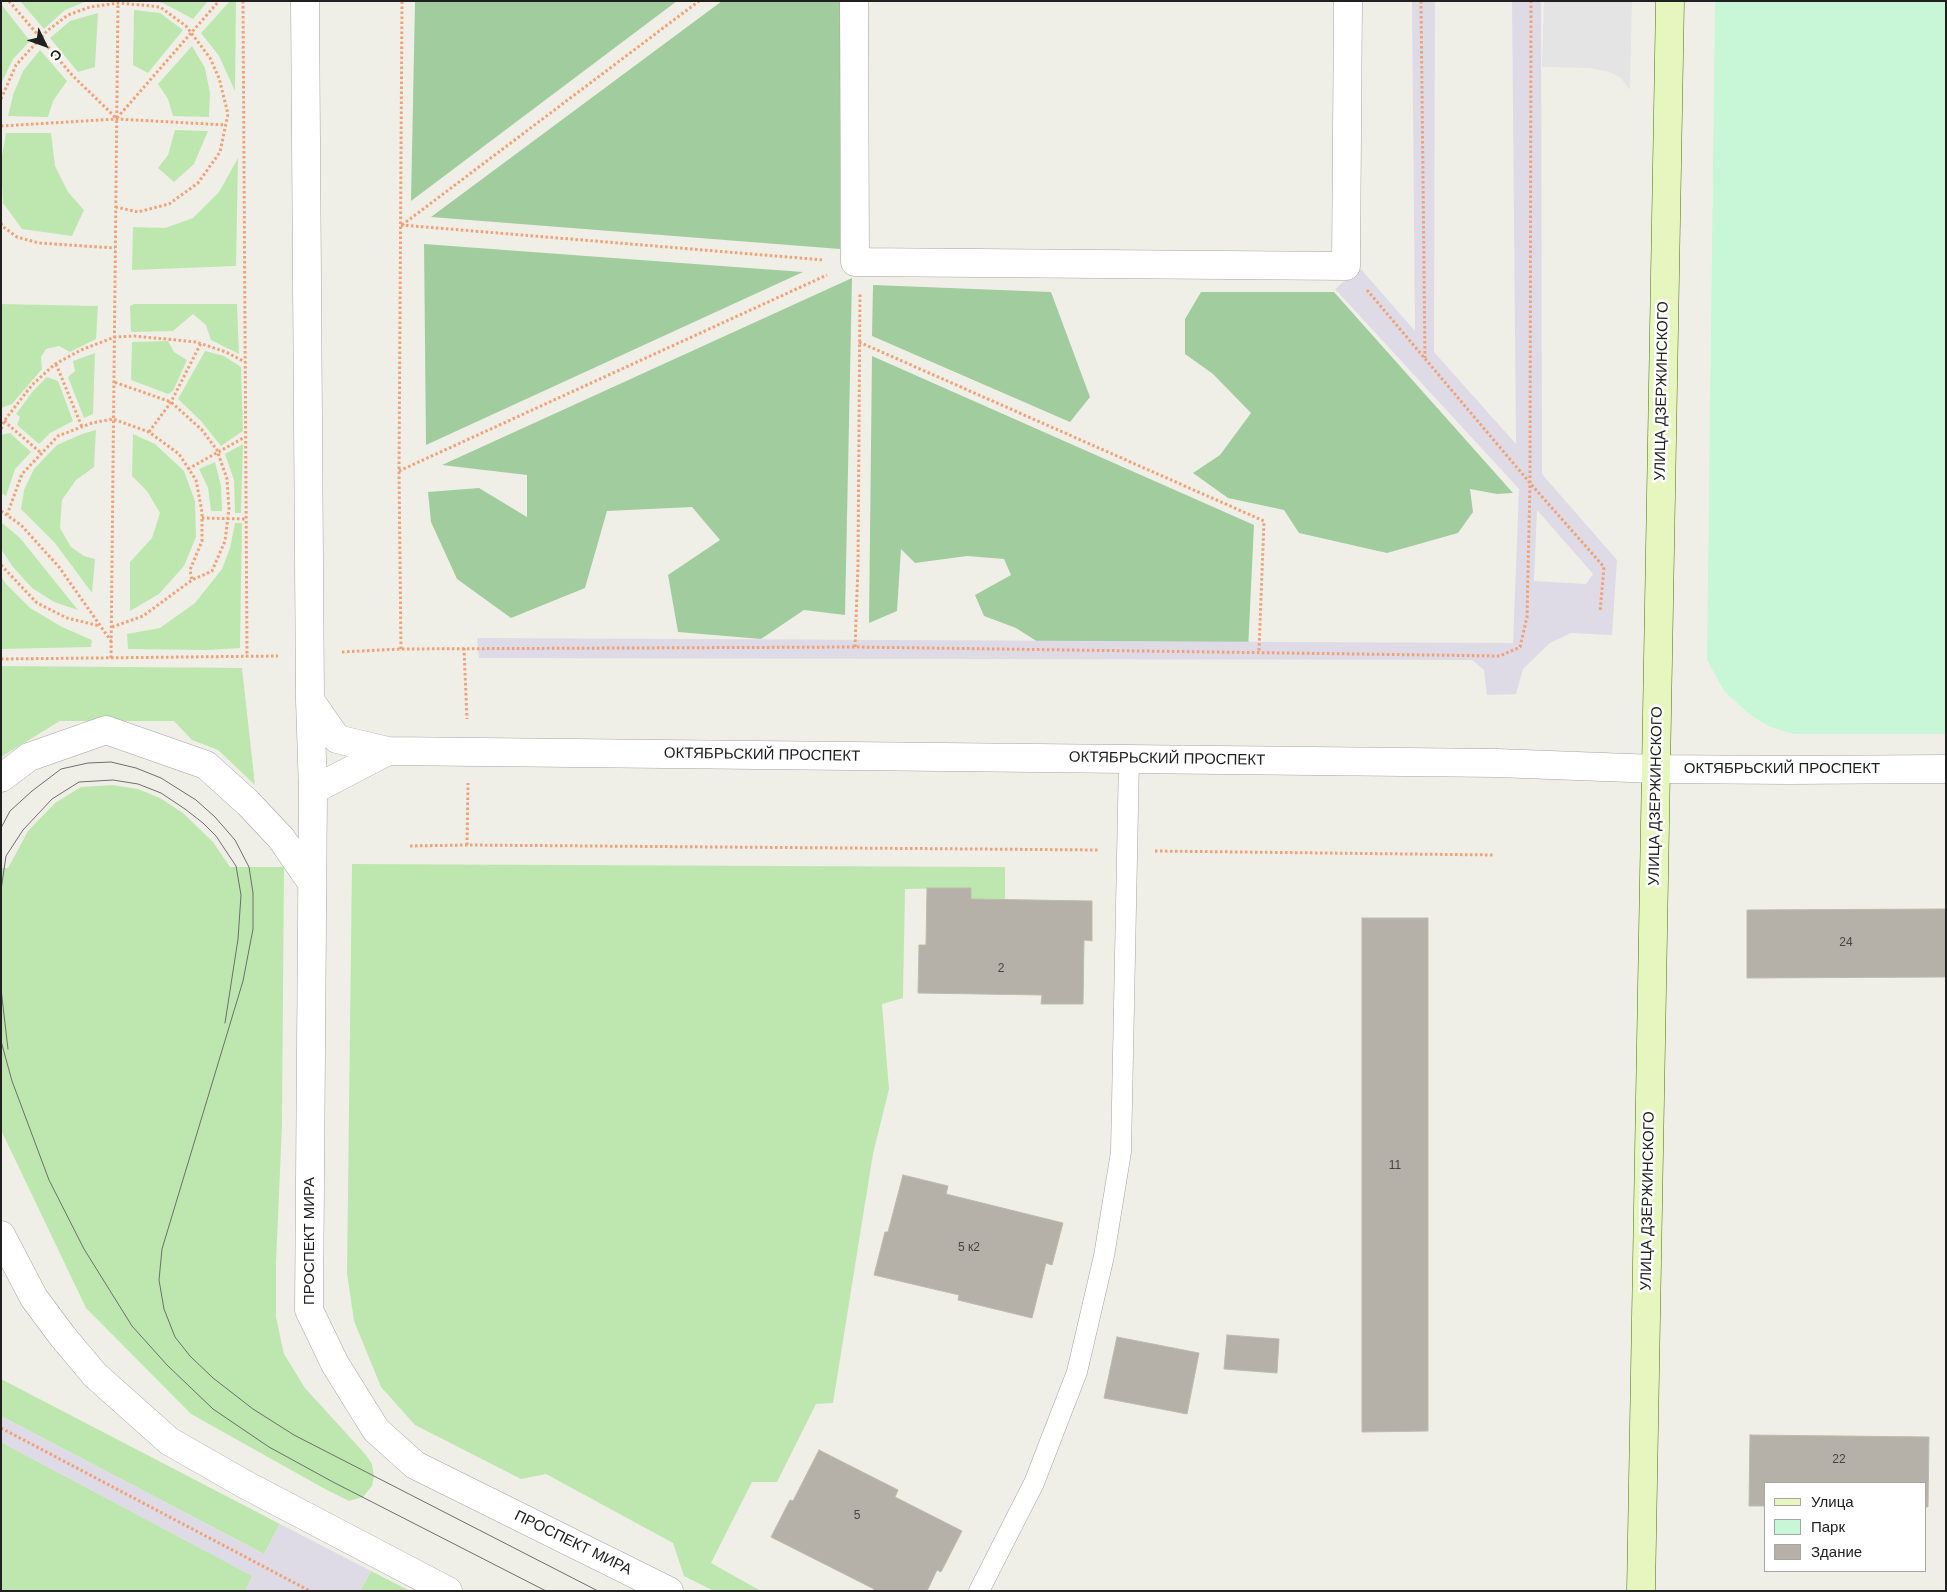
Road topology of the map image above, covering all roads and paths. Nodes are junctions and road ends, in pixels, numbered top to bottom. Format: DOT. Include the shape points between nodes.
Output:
graph roads {
  1 [pos="9,1"];
  2 [pos="219,1"];
  3 [pos="243,1"];
  4 [pos="305,1"];
  5 [pos="402,1"];
  6 [pos="699,1"];
  7 [pos="854,1"];
  8 [pos="1348,1"];
  9 [pos="1421,1"];
  10 [pos="1531,1"];
  11 [pos="1670,1"];
  12 [pos="118,2"];
  13 [pos="192,32"];
  14 [pos="40,39"];
  15 [pos="1,99"];
  16 [pos="117,119"];
  17 [pos="226,125"];
  18 [pos="1,126"];
  19 [pos="116,206"];
  20 [pos="1,224"];
  21 [pos="401,225"];
  22 [pos="115,248"];
  23 [pos="857,262"];
  24 [pos="1346,266"];
  25 [pos="115,337"];
  26 [pos="859,342"];
  27 [pos="201,343"];
  28 [pos="1425,358"];
  29 [pos="245,362"];
  30 [pos="56,364"];
  31 [pos="114,382"];
  32 [pos="171,402"];
  33 [pos="114,419"];
  34 [pos="4,421"];
  35 [pos="82,427"];
  36 [pos="1,429"];
  37 [pos="149,432"];
  38 [pos="246,436"];
  39 [pos="217,452"];
  40 [pos="42,453"];
  41 [pos="188,469"];
  42 [pos="399,470"];
  43 [pos="1530,483"];
  44 [pos="1,511"];
  45 [pos="7,515"];
  46 [pos="202,518"];
  47 [pos="228,518"];
  48 [pos="246,519"];
  49 [pos="1,565"];
  50 [pos="192,580"];
  51 [pos="1600,612"];
  52 [pos="101,626"];
  53 [pos="112,627"];
  54 [pos="112,642"];
  55 [pos="855,647"];
  56 [pos="402,649"];
  57 [pos="1259,651"];
  58 [pos="309,654"];
  59 [pos="247,657"];
  60 [pos="111,658"];
  61 [pos="1,659"];
  62 [pos="310,700"];
  63 [pos="388,751"];
  64 [pos="1130,759"];
  65 [pos="1656,769"];
  66 [pos="1946,769"];
  67 [pos="1,778"];
  68 [pos="313,790"];
  69 [pos="410,846"];
  70 [pos="1128,850"];
  71 [pos="1494,855"];
  72 [pos="312,883"];
  73 [pos="1,1235"];
  74 [pos="1,1428"];
  75 [pos="310,1591"];
  76 [pos="448,1591"];
  77 [pos="669,1591"];
  78 [pos="979,1591"];
  79 [pos="1641,1591"];
  1 -- 14 [label="path"];
  2 -- 13 [label="path"];
  3 -- 29 [label="path"];
  4 -- 58 [label="street, ПРОСПЕКТ МИРА"];
  5 -- 21 [label="path"];
  6 -- 21 [label="path"];
  7 -- 23 [label="street"];
  8 -- 24 [label="street"];
  9 -- 28 [label="path"];
  10 -- 43 [label="path"];
  11 -- 65 [label="main road, УЛИЦА ДЗЕРЖИНСКОГО"];
  12 -- 13 [label="path" via="160,8"];
  12 -- 14 [label="path" via="68,15"];
  12 -- 16 [label="path"];
  13 -- 16 [label="path"];
  13 -- 17 [label="path" via="219,78 228,114"];
  14 -- 15 [label="path" via="16,65"];
  14 -- 16 [label="path"];
  16 -- 17 [label="path"];
  16 -- 18 [label="path"];
  16 -- 19 [label="path"];
  17 -- 19 [label="path" via="220,152 198,183 169,204 138,212"];
  19 -- 22 [label="path"];
  20 -- 22 [label="path" via="17,237 39,243"];
  21 -- 23 [label="path"];
  21 -- 42 [label="path"];
  22 -- 25 [label="path"];
  23 -- 24 [label="street"];
  23 -- 26 [label="path"];
  23 -- 42 [label="path"];
  24 -- 28 [label="path"];
  25 -- 27 [label="path"];
  25 -- 30 [label="path"];
  25 -- 31 [label="path"];
  26 -- 55 [label="path"];
  26 -- 57 [label="path" via="1264,521"];
  27 -- 29 [label="path"];
  27 -- 32 [label="path"];
  28 -- 43 [label="path"];
  29 -- 38 [label="path"];
  30 -- 34 [label="path" via="32,385"];
  30 -- 35 [label="path"];
  31 -- 32 [label="path"];
  31 -- 33 [label="path"];
  32 -- 37 [label="path"];
  32 -- 39 [label="path" via="202,430"];
  33 -- 35 [label="path"];
  33 -- 37 [label="path"];
  33 -- 53 [label="path"];
  34 -- 36 [label="path"];
  34 -- 40 [label="path"];
  35 -- 40 [label="path" via="58,436"];
  37 -- 41 [label="path" via="178,454"];
  38 -- 39 [label="path"];
  38 -- 48 [label="path"];
  39 -- 41 [label="path"];
  39 -- 47 [label="path" via="227,479"];
  40 -- 45 [label="path" via="22,474"];
  41 -- 46 [label="path" via="196,480"];
  42 -- 56 [label="path"];
  43 -- 51 [label="path" via="1604,567"];
  43 -- 57 [label="path" via="1527,617 1520,647 1500,656"];
  44 -- 45 [label="path"];
  45 -- 52 [label="path" via="21,525 59,567"];
  46 -- 47 [label="path"];
  46 -- 50 [label="path" via="202,541 190,570"];
  47 -- 48 [label="path"];
  47 -- 50 [label="path" via="225,541 212,571"];
  48 -- 59 [label="path"];
  49 -- 52 [label="path" via="37,603 67,618"];
  50 -- 53 [label="path" via="143,616"];
  52 -- 54 [label="path"];
  53 -- 54 [label="path"];
  54 -- 60 [label="path"];
  55 -- 56 [label="path"];
  55 -- 57 [label="path"];
  56 -- 58 [label="path"];
  58 -- 59 [label="path"];
  58 -- 62 [label="street, ПРОСПЕКТ МИРА"];
  59 -- 60 [label="path"];
  60 -- 61 [label="path"];
  62 -- 63 [label="street, ОКТЯБРЬСКИЙ ПРОСПЕКТ" via="338,739"];
  62 -- 68 [label="street, ПРОСПЕКТ МИРА"];
  63 -- 64 [label="street, ОКТЯБРЬСКИЙ ПРОСПЕКТ"];
  63 -- 68 [label="street"];
  64 -- 65 [label="street, ОКТЯБРЬСКИЙ ПРОСПЕКТ" via="1497,763"];
  64 -- 70 [label="lane"];
  65 -- 66 [label="street, ОКТЯБРЬСКИЙ ПРОСПЕКТ"];
  65 -- 79 [label="main road, УЛИЦА ДЗЕРЖИНСКОГО"];
  67 -- 72 [label="street" via="29,757 106,730 206,765 281,838"];
  68 -- 72 [label="street, ПРОСПЕКТ МИРА"];
  69 -- 70 [label="path"];
  70 -- 71 [label="path"];
  70 -- 78 [label="lane" via="1121,1152 1104,1256 1078,1372 1034,1483"];
  72 -- 77 [label="street, ПРОСПЕКТ МИРА" via="309,1310 335,1364 376,1430 415,1465"];
  73 -- 76 [label="street" via="34,1298 63,1337 95,1375 169,1440 246,1485"];
  74 -- 75 [label="path"];
}
